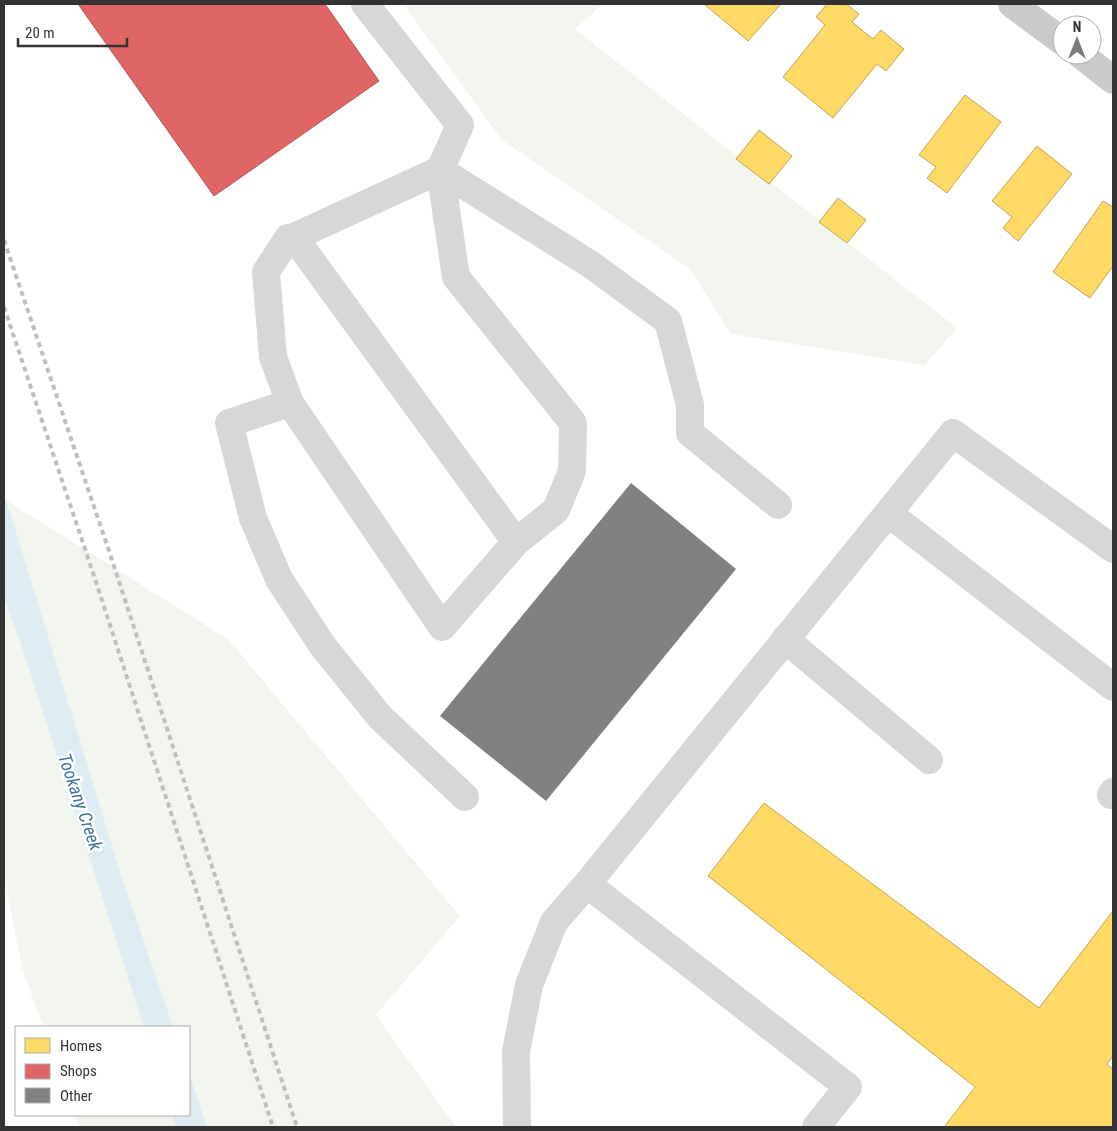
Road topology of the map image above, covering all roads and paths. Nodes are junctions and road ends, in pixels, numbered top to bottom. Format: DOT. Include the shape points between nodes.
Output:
graph roads {
  1 [pos="365,4"];
  2 [pos="1012,4"];
  3 [pos="1052,34"];
  4 [pos="1094,65"];
  5 [pos="1113,80"];
  6 [pos="440,170"];
  7 [pos="294,236"];
  8 [pos="290,403"];
  9 [pos="778,505"];
  10 [pos="888,513"];
  11 [pos="516,542"];
  12 [pos="1113,549"];
  13 [pos="785,639"];
  14 [pos="1113,688"];
  15 [pos="929,760"];
  16 [pos="465,797"];
  17 [pos="586,884"];
  18 [pos="517,1127"];
  19 [pos="816,1127"];
  1 -- 6 [label="lane" via="460,125"];
  2 -- 3 [label="main road"];
  4 -- 5 [label="main road"];
  6 -- 7 [label="lane"];
  6 -- 9 [label="lane" via="590,264 668,321 690,405 690,434"];
  6 -- 11 [label="lane" via="456,277 573,423 572,471 556,510"];
  7 -- 8 [label="lane" via="288,238 266,272 273,357"];
  7 -- 11 [label="lane"];
  8 -- 11 [label="lane" via="442,627"];
  8 -- 16 [label="lane" via="229,423 253,518 278,579 322,645 380,717"];
  10 -- 12 [label="lane" via="953,434"];
  10 -- 13 [label="lane"];
  10 -- 14 [label="lane"];
  13 -- 15 [label="lane"];
  13 -- 17 [label="lane"];
  17 -- 18 [label="lane" via="554,922 529,985 516,1052"];
  17 -- 19 [label="lane" via="848,1087"];
}
